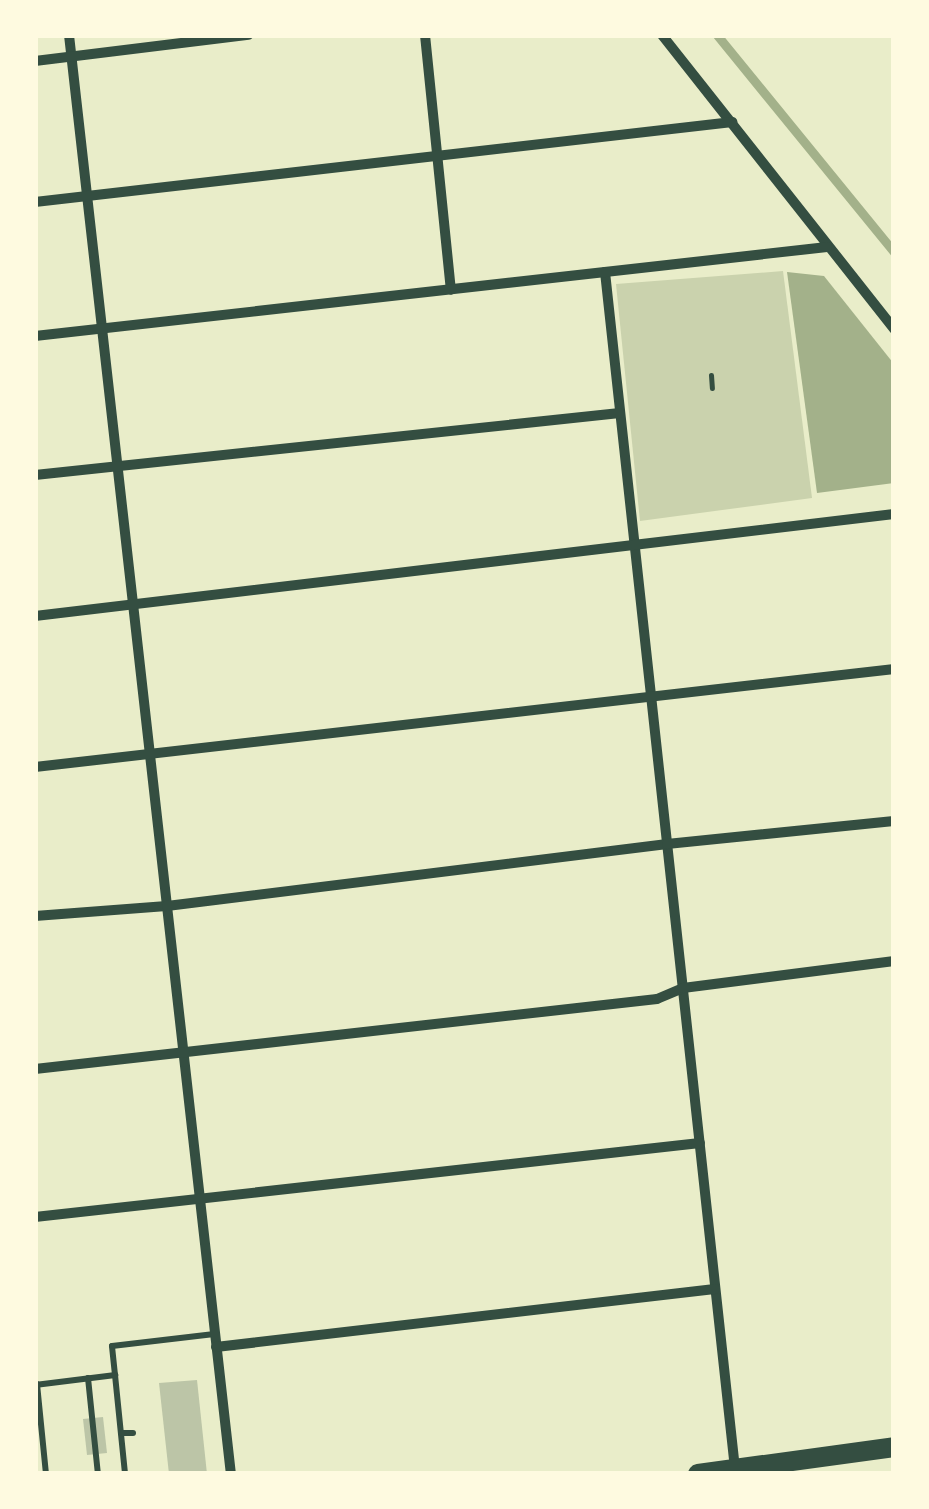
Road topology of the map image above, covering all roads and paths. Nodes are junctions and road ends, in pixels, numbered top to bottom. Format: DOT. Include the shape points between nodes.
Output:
graph roads {
  1 [pos="68,35"];
  2 [pos="248,35"];
  3 [pos="424,35"];
  4 [pos="662,35"];
  5 [pos="71,56"];
  6 [pos="35,61"];
  7 [pos="732,122"];
  8 [pos="438,156"];
  9 [pos="87,196"];
  10 [pos="35,202"];
  11 [pos="827,247"];
  12 [pos="604,272"];
  13 [pos="450,290"];
  14 [pos="102,329"];
  15 [pos="894,330"];
  16 [pos="35,336"];
  17 [pos="711,374"];
  18 [pos="712,388"];
  19 [pos="620,412"];
  20 [pos="117,466"];
  21 [pos="35,475"];
  22 [pos="894,514"];
  23 [pos="634,545"];
  24 [pos="133,604"];
  25 [pos="35,616"];
  26 [pos="894,669"];
  27 [pos="651,699"];
  28 [pos="150,755"];
  29 [pos="35,766"];
  30 [pos="894,821"];
  31 [pos="667,844"];
  32 [pos="167,906"];
  33 [pos="35,916"];
  34 [pos="894,961"];
  35 [pos="683,988"];
  36 [pos="183,1050"];
  37 [pos="35,1068"];
  38 [pos="700,1143"];
  39 [pos="200,1198"];
  40 [pos="35,1217"];
  41 [pos="715,1289"];
  42 [pos="215,1334"];
  43 [pos="216,1347"];
  44 [pos="114,1375"];
  45 [pos="88,1378"];
  46 [pos="36,1384"];
  47 [pos="133,1432"];
  48 [pos="121,1433"];
  49 [pos="894,1447"];
  50 [pos="735,1470"];
  51 [pos="46,1474"];
  52 [pos="98,1474"];
  53 [pos="125,1474"];
  54 [pos="231,1474"];
  55 [pos="698,1474"];
  1 -- 5 [label="street"];
  2 -- 5 [label="street"];
  3 -- 8 [label="street"];
  4 -- 7 [label="street"];
  5 -- 6 [label="street"];
  5 -- 9 [label="street"];
  7 -- 8 [label="street"];
  7 -- 11 [label="street"];
  8 -- 9 [label="street"];
  8 -- 13 [label="street"];
  9 -- 10 [label="street"];
  9 -- 14 [label="street"];
  11 -- 12 [label="street"];
  11 -- 15 [label="street"];
  12 -- 13 [label="street"];
  12 -- 19 [label="street"];
  13 -- 14 [label="street"];
  14 -- 16 [label="street"];
  14 -- 20 [label="street"];
  17 -- 18 [label="path"];
  19 -- 20 [label="street"];
  19 -- 23 [label="street"];
  20 -- 21 [label="street"];
  20 -- 24 [label="street"];
  22 -- 23 [label="street"];
  23 -- 24 [label="street"];
  23 -- 27 [label="street"];
  24 -- 25 [label="street"];
  24 -- 28 [label="street"];
  26 -- 27 [label="street"];
  27 -- 28 [label="street"];
  27 -- 31 [label="street"];
  28 -- 29 [label="street"];
  28 -- 32 [label="street"];
  30 -- 31 [label="street"];
  31 -- 32 [label="street"];
  31 -- 35 [label="street"];
  32 -- 33 [label="street"];
  32 -- 36 [label="street"];
  34 -- 35 [label="street"];
  35 -- 36 [label="street" via="657,999"];
  35 -- 38 [label="street"];
  36 -- 37 [label="street"];
  36 -- 39 [label="street"];
  38 -- 39 [label="street"];
  38 -- 41 [label="street"];
  39 -- 40 [label="street"];
  39 -- 42 [label="street"];
  41 -- 43 [label="street"];
  41 -- 50 [label="street"];
  42 -- 43 [label="street"];
  42 -- 44 [label="lane" via="112,1346"];
  43 -- 54 [label="street"];
  44 -- 45 [label="lane"];
  44 -- 48 [label="lane"];
  45 -- 46 [label="lane"];
  45 -- 52 [label="lane"];
  46 -- 51 [label="lane"];
  47 -- 48 [label="lane"];
  48 -- 53 [label="lane"];
  49 -- 50 [label="main road"];
  50 -- 55 [label="main road"];
}
